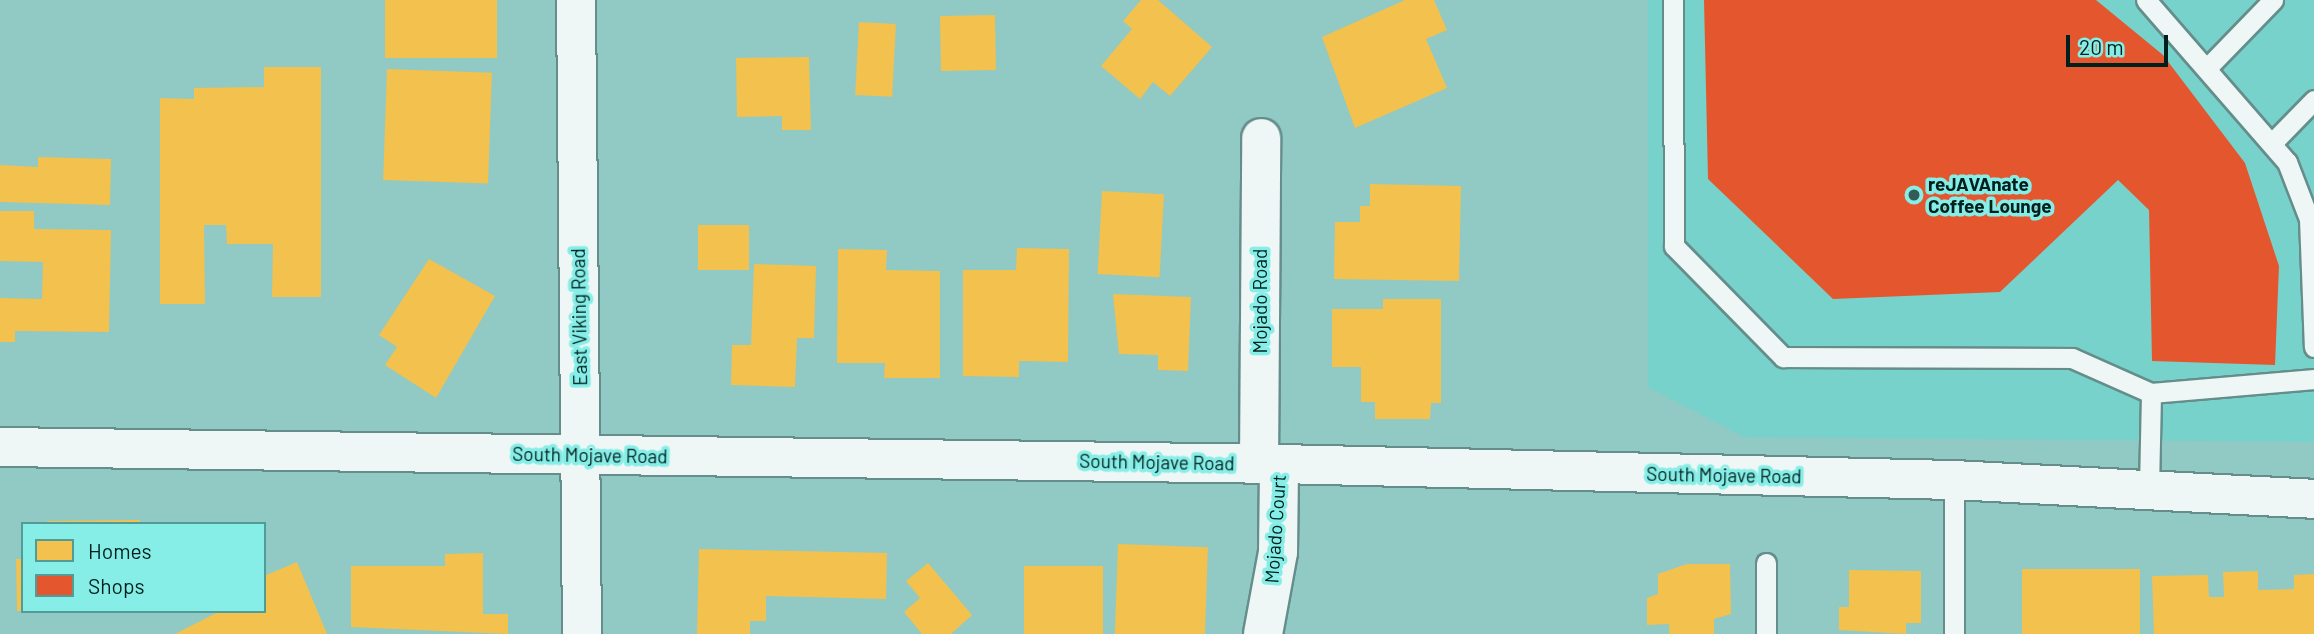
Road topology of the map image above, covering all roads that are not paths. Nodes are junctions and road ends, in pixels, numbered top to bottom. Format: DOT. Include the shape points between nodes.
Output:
graph roads {
  1 [pos="576,0"];
  2 [pos="1672,0"];
  3 [pos="2146,0"];
  4 [pos="2273,0"];
  5 [pos="2207,68"];
  6 [pos="2314,100"];
  7 [pos="1261,138"];
  8 [pos="2272,143"];
  9 [pos="2312,241"];
  10 [pos="2314,347"];
  11 [pos="2314,379"];
  12 [pos="2151,393"];
  13 [pos="0,447"];
  14 [pos="580,454"];
  15 [pos="1269,464"];
  16 [pos="1954,480"];
  17 [pos="2150,489"];
  18 [pos="2314,499"];
  19 [pos="1766,563"];
  20 [pos="582,634"];
  21 [pos="1263,634"];
  22 [pos="1766,634"];
  23 [pos="1954,634"];
  1 -- 14 [label="street, East Viking Road"];
  2 -- 12 [label="lane" via="1674,246 1783,357 2072,358"];
  3 -- 5 [label="lane"];
  4 -- 5 [label="lane"];
  5 -- 8 [label="lane"];
  6 -- 8 [label="lane"];
  7 -- 15 [label="street, Mojado Road"];
  8 -- 9 [label="lane" via="2309,219"];
  9 -- 10 [label="lane"];
  11 -- 12 [label="lane"];
  12 -- 17 [label="lane"];
  13 -- 14 [label="street, South Mojave Road"];
  14 -- 15 [label="street, South Mojave Road"];
  14 -- 20 [label="street, East Viking Road"];
  15 -- 16 [label="street, South Mojave Road"];
  15 -- 21 [label="street, Mojado Court" via="1278,552"];
  16 -- 17 [label="street, South Mojave Road"];
  16 -- 23 [label="lane"];
  17 -- 18 [label="street, South Mojave Road"];
  19 -- 22 [label="lane"];
}
